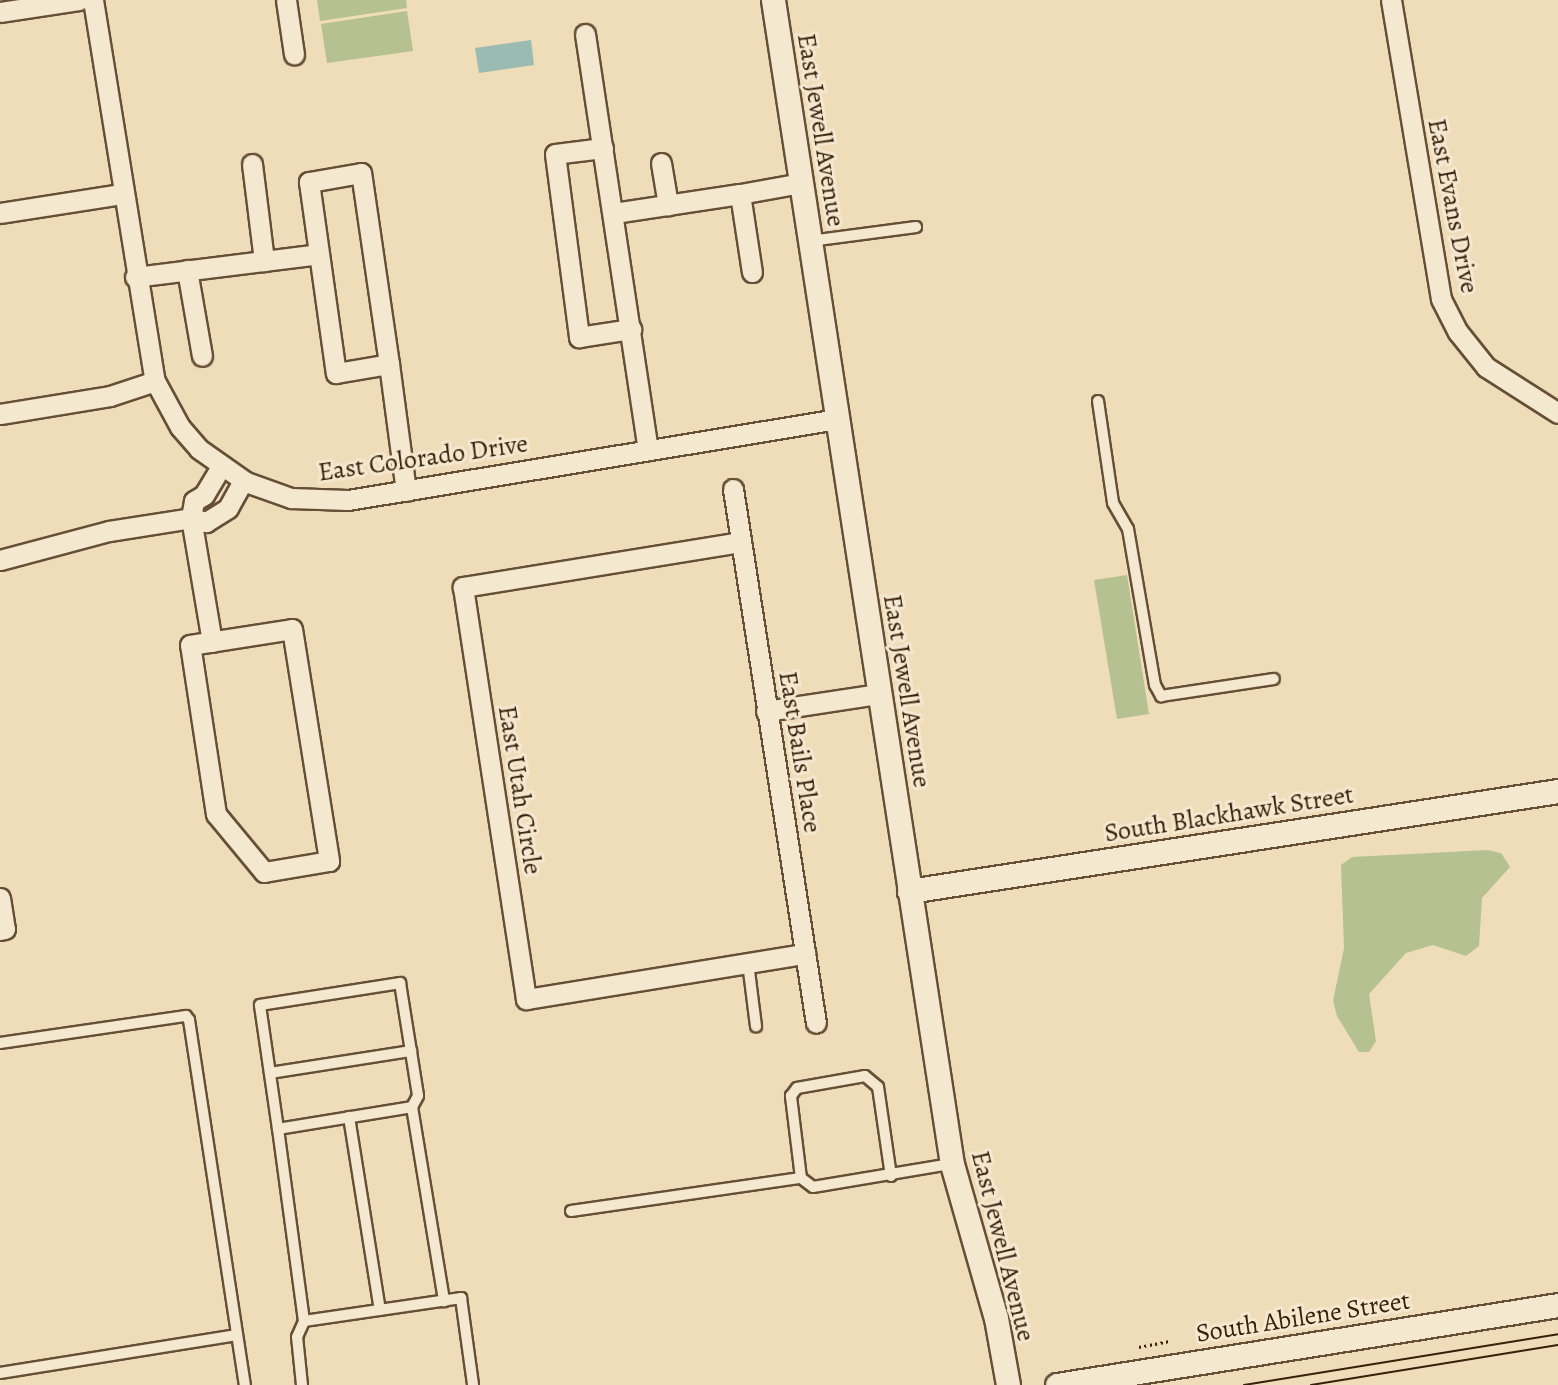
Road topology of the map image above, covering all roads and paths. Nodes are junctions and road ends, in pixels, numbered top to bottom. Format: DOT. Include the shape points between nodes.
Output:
graph roads {
  1 [pos="79,0"];
  2 [pos="93,0"];
  3 [pos="286,0"];
  4 [pos="773,0"];
  5 [pos="1391,0"];
  6 [pos="0,12"];
  7 [pos="585,34"];
  8 [pos="295,54"];
  9 [pos="603,148"];
  10 [pos="661,163"];
  11 [pos="252,164"];
  12 [pos="801,183"];
  13 [pos="122,194"];
  14 [pos="740,194"];
  15 [pos="668,205"];
  16 [pos="0,213"];
  17 [pos="614,214"];
  18 [pos="916,227"];
  19 [pos="810,241"];
  20 [pos="319,254"];
  21 [pos="264,261"];
  22 [pos="187,270"];
  23 [pos="752,272"];
  24 [pos="135,277"];
  25 [pos="631,329"];
  26 [pos="202,356"];
  27 [pos="389,364"];
  28 [pos="155,381"];
  29 [pos="1098,401"];
  30 [pos="1558,413"];
  31 [pos="0,414"];
  32 [pos="837,419"];
  33 [pos="648,450"];
  34 [pos="221,467"];
  35 [pos="243,481"];
  36 [pos="733,489"];
  37 [pos="406,491"];
  38 [pos="191,518"];
  39 [pos="741,542"];
  40 [pos="0,560"];
  41 [pos="212,642"];
  42 [pos="1274,679"];
  43 [pos="879,694"];
  44 [pos="766,711"];
  45 [pos="1558,792"];
  46 [pos="909,891"];
  47 [pos="0,898"];
  48 [pos="0,930"];
  49 [pos="805,954"];
  50 [pos="748,963"];
  51 [pos="816,1023"];
  52 [pos="756,1026"];
  53 [pos="0,1043"];
  54 [pos="411,1051"];
  55 [pos="270,1073"];
  56 [pos="412,1107"];
  57 [pos="349,1117"];
  58 [pos="278,1129"];
  59 [pos="952,1164"];
  60 [pos="891,1176"];
  61 [pos="801,1178"];
  62 [pos="571,1211"];
  63 [pos="444,1301"];
  64 [pos="1558,1305"];
  65 [pos="380,1310"];
  66 [pos="304,1321"];
  67 [pos="237,1335"];
  68 [pos="1168,1341"];
  69 [pos="1139,1347"];
  70 [pos="0,1373"];
  71 [pos="245,1385"];
  72 [pos="302,1385"];
  73 [pos="473,1385"];
  74 [pos="1008,1385"];
  75 [pos="1057,1385"];
  1 -- 6 [label="street"];
  2 -- 13 [label="street, East Colorado Drive"];
  3 -- 8 [label="street"];
  4 -- 12 [label="street, East Jewell Avenue"];
  5 -- 30 [label="street, East Evans Drive" via="1441,299 1458,332 1486,367"];
  7 -- 9 [label="street"];
  9 -- 17 [label="street"];
  9 -- 25 [label="street" via="555,154 579,337"];
  10 -- 15 [label="street"];
  11 -- 21 [label="street"];
  12 -- 14 [label="street"];
  12 -- 19 [label="street, East Jewell Avenue"];
  13 -- 16 [label="street"];
  13 -- 24 [label="street, East Colorado Drive"];
  14 -- 15 [label="street"];
  14 -- 23 [label="street"];
  15 -- 17 [label="street"];
  17 -- 25 [label="street"];
  18 -- 19 [label="lane"];
  19 -- 32 [label="street, East Jewell Avenue"];
  20 -- 21 [label="street"];
  20 -- 27 [label="street" via="336,373"];
  20 -- 27 [label="street" via="309,182 361,173"];
  21 -- 22 [label="street"];
  22 -- 24 [label="street"];
  22 -- 26 [label="street"];
  24 -- 28 [label="street, East Colorado Drive"];
  25 -- 33 [label="street"];
  27 -- 37 [label="street"];
  28 -- 31 [label="street" via="110,397"];
  28 -- 34 [label="street, East Colorado Drive" via="180,427"];
  29 -- 42 [label="lane" via="1114,503 1128,529 1155,685 1161,696"];
  32 -- 33 [label="street, East Colorado Drive"];
  32 -- 43 [label="street, East Jewell Avenue"];
  33 -- 37 [label="street, East Colorado Drive"];
  34 -- 35 [label="street, East Colorado Drive"];
  34 -- 38 [label="street" via="204,495 194,501"];
  35 -- 37 [label="street, East Colorado Drive" via="272,493 319,501"];
  35 -- 38 [label="street" via="228,508 206,522"];
  36 -- 39 [label="street, East Bails Place"];
  38 -- 40 [label="street" via="63,540"];
  38 -- 41 [label="street"];
  39 -- 44 [label="street, East Bails Place"];
  39 -- 50 [label="street, East Utah Circle" via="463,587 526,999"];
  41 -- 41 [label="street" via="190,645 216,814 264,872 329,861 292,629"];
  43 -- 44 [label="street"];
  43 -- 46 [label="street, East Jewell Avenue"];
  44 -- 49 [label="street, East Bails Place"];
  45 -- 46 [label="street, South Blackhawk Street"];
  46 -- 59 [label="street, East Jewell Avenue"];
  47 -- 48 [label="street" via="5,929"];
  49 -- 50 [label="street, East Utah Circle"];
  49 -- 51 [label="street, East Bails Place"];
  50 -- 52 [label="lane"];
  53 -- 67 [label="lane" via="186,1016 190,1020"];
  54 -- 55 [label="lane"];
  54 -- 55 [label="lane" via="400,983 260,1005"];
  54 -- 56 [label="lane" via="418,1096"];
  55 -- 58 [label="lane"];
  56 -- 57 [label="lane"];
  56 -- 63 [label="lane"];
  57 -- 58 [label="lane"];
  57 -- 65 [label="lane"];
  58 -- 66 [label="lane"];
  59 -- 60 [label="lane"];
  59 -- 74 [label="street, East Jewell Avenue" via="996,1318"];
  60 -- 61 [label="lane" via="813,1187"];
  60 -- 61 [label="lane" via="878,1087 865,1076 797,1088 791,1096"];
  61 -- 62 [label="lane"];
  63 -- 65 [label="lane"];
  63 -- 73 [label="lane" via="461,1298"];
  64 -- 75 [label="street, South Abilene Street"];
  65 -- 66 [label="lane"];
  66 -- 72 [label="lane" via="297,1337"];
  67 -- 70 [label="lane"];
  67 -- 71 [label="lane"];
  68 -- 69 [label="path"];
}
